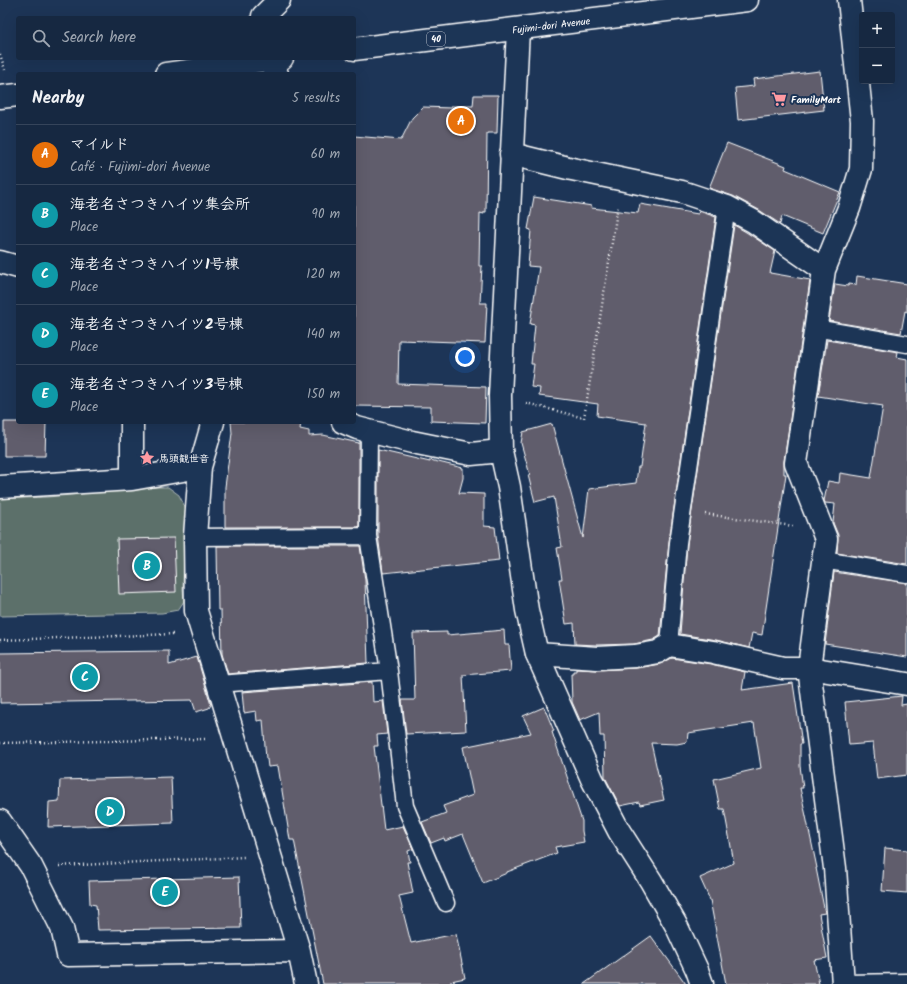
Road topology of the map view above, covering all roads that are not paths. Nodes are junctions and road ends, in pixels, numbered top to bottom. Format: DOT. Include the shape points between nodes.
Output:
graph roads {
  1 [pos="279,0"];
  2 [pos="742,0"];
  3 [pos="849,0"];
  4 [pos="263,16"];
  5 [pos="518,29"];
  6 [pos="356,49"];
  7 [pos="273,65"];
  8 [pos="190,72"];
  9 [pos="16,95"];
  10 [pos="0,97"];
  11 [pos="511,154"];
  12 [pos="727,207"];
  13 [pos="0,262"];
  14 [pos="16,266"];
  15 [pos="824,270"];
  16 [pos="815,328"];
  17 [pos="907,344"];
  18 [pos="132,424"];
  19 [pos="212,424"];
  20 [pos="349,424"];
  21 [pos="369,431"];
  22 [pos="501,451"];
  23 [pos="200,467"];
  24 [pos="132,479"];
  25 [pos="0,487"];
  26 [pos="368,536"];
  27 [pos="195,537"];
  28 [pos="823,560"];
  29 [pos="907,574"];
  30 [pos="669,644"];
  31 [pos="537,654"];
  32 [pos="808,668"];
  33 [pos="389,671"];
  34 [pos="218,684"];
  35 [pos="907,684"];
  36 [pos="0,820"];
  37 [pos="446,904"];
  38 [pos="299,951"];
  39 [pos="907,982"];
  40 [pos="843,983"];
  41 [pos="306,984"];
  42 [pos="702,984"];
  1 -- 4 [label="street"];
  2 -- 5 [label="street, Fujimi-dori Avenue / 40"];
  3 -- 15 [label="street" via="862,121 861,169 849,208"];
  5 -- 6 [label="street, Fujimi-dori Avenue / 40"];
  5 -- 11 [label="street"];
  7 -- 8 [label="street"];
  9 -- 10 [label="street"];
  11 -- 12 [label="street" via="682,192"];
  11 -- 22 [label="street" via="500,396"];
  12 -- 15 [label="street" via="753,221"];
  12 -- 30 [label="lane" via="678,543"];
  13 -- 14 [label="street"];
  15 -- 16 [label="street"];
  16 -- 17 [label="lane"];
  16 -- 28 [label="street" via="796,463 826,539"];
  18 -- 24 [label="street"];
  19 -- 23 [label="street"];
  20 -- 21 [label="street"];
  21 -- 22 [label="street" via="471,454"];
  21 -- 26 [label="lane"];
  22 -- 31 [label="street" via="510,486 527,610"];
  23 -- 24 [label="street"];
  23 -- 27 [label="street"];
  24 -- 25 [label="street"];
  26 -- 27 [label="lane"];
  26 -- 33 [label="lane"];
  27 -- 34 [label="street" via="196,611"];
  28 -- 29 [label="lane"];
  28 -- 32 [label="street"];
  30 -- 31 [label="street" via="658,652 634,656 597,658"];
  30 -- 32 [label="street" via="782,668"];
  31 -- 42 [label="street" via="592,779 619,832 676,925"];
  32 -- 35 [label="street"];
  32 -- 40 [label="street" via="835,868"];
  33 -- 34 [label="lane"];
  33 -- 37 [label="lane" via="405,806"];
  34 -- 38 [label="street"];
  36 -- 38 [label="street" via="31,866 62,928 68,955"];
  38 -- 41 [label="street"];
  39 -- 40 [label="lane"];
}
